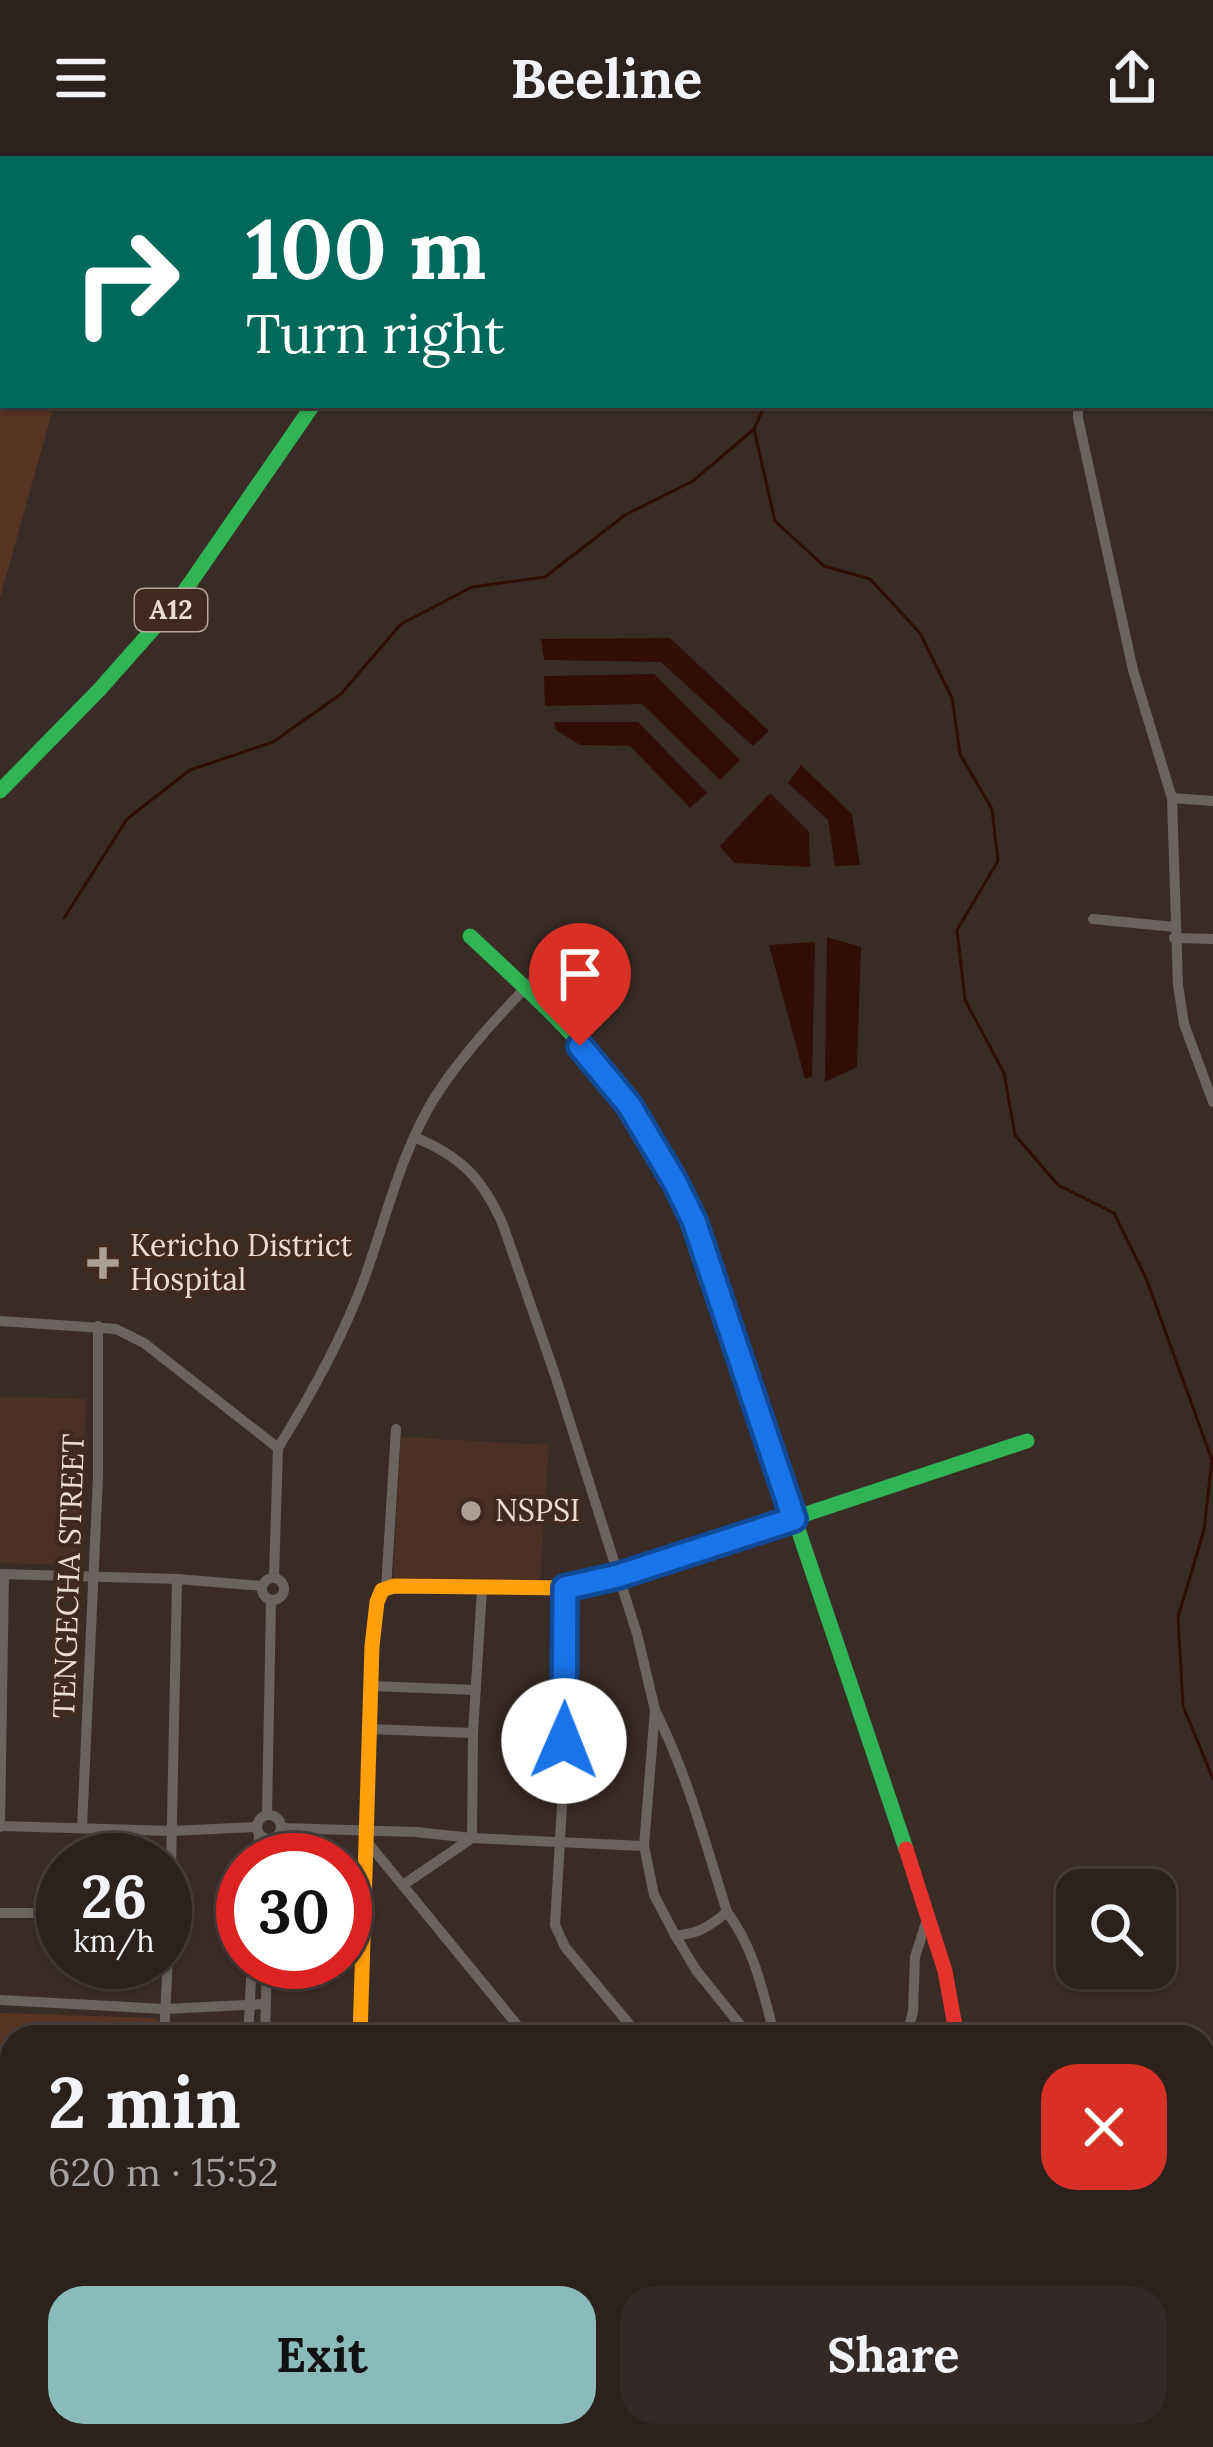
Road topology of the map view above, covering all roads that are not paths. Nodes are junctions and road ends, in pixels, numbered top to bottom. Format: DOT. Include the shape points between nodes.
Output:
graph roads {
  1 [pos="311,408"];
  2 [pos="1078,408"];
  3 [pos="0,791"];
  4 [pos="1172,798"];
  5 [pos="1213,801"];
  6 [pos="1093,919"];
  7 [pos="1174,932"];
  8 [pos="470,936"];
  9 [pos="1213,939"];
  10 [pos="567,944"];
  11 [pos="525,988"];
  12 [pos="1212,1095"];
  13 [pos="414,1137"];
  14 [pos="0,1321"];
  15 [pos="98,1326"];
  16 [pos="396,1430"];
  17 [pos="1027,1441"];
  18 [pos="278,1448"];
  19 [pos="794,1519"];
  20 [pos="2,1574"];
  21 [pos="92,1576"];
  22 [pos="618,1576"];
  23 [pos="274,1577"];
  24 [pos="178,1579"];
  25 [pos="262,1586"];
  26 [pos="386,1588"];
  27 [pos="565,1588"];
  28 [pos="482,1589"];
  29 [pos="271,1600"];
  30 [pos="370,1686"];
  31 [pos="476,1690"];
  32 [pos="655,1710"];
  33 [pos="369,1729"];
  34 [pos="473,1733"];
  35 [pos="267,1815"];
  36 [pos="0,1827"];
  37 [pos="82,1827"];
  38 [pos="281,1828"];
  39 [pos="172,1831"];
  40 [pos="262,1833"];
  41 [pos="279,1833"];
  42 [pos="335,1833"];
  43 [pos="368,1833"];
  44 [pos="372,1836"];
  45 [pos="472,1838"];
  46 [pos="372,1842"];
  47 [pos="559,1842"];
  48 [pos="644,1846"];
  49 [pos="403,1885"];
  50 [pos="0,1912"];
  51 [pos="727,1912"];
  52 [pos="36,1913"];
  53 [pos="928,1916"];
  54 [pos="675,1935"];
  55 [pos="166,1989"];
  56 [pos="250,1989"];
  57 [pos="266,1989"];
  58 [pos="362,1989"];
  59 [pos="0,2000"];
  60 [pos="266,2004"];
  61 [pos="248,2006"];
  62 [pos="165,2009"];
  63 [pos="164,2025"];
  64 [pos="248,2025"];
  65 [pos="265,2025"];
  66 [pos="360,2025"];
  67 [pos="517,2025"];
  68 [pos="630,2025"];
  69 [pos="740,2025"];
  70 [pos="772,2025"];
  71 [pos="909,2025"];
  72 [pos="955,2025"];
  1 -- 3 [label="main road, A12" via="177,602"];
  2 -- 4 [label="street" via="1119,615"];
  4 -- 5 [label="street"];
  4 -- 7 [label="street"];
  6 -- 7 [label="street"];
  7 -- 9 [label="street"];
  7 -- 12 [label="street" via="1184,1024"];
  8 -- 11 [label="main road"];
  10 -- 11 [label="street"];
  11 -- 13 [label="street" via="435,1097"];
  11 -- 19 [label="main road" via="619,1090 675,1182"];
  13 -- 18 [label="street" via="346,1326"];
  13 -- 22 [label="street" via="472,1172 495,1205"];
  14 -- 15 [label="street"];
  15 -- 18 [label="street" via="144,1343"];
  15 -- 21 [label="street, TENGECHA STREET"];
  16 -- 26 [label="street"];
  17 -- 19 [label="main road"];
  18 -- 23 [label="street"];
  19 -- 22 [label="main road"];
  19 -- 53 [label="main road"];
  20 -- 21 [label="street"];
  20 -- 36 [label="street"];
  21 -- 24 [label="street"];
  21 -- 37 [label="street, TENGECHA STREET"];
  22 -- 27 [label="main road"];
  22 -- 32 [label="street"];
  23 -- 25 [label="street"];
  23 -- 29 [label="street" via="284,1591"];
  24 -- 25 [label="street"];
  24 -- 39 [label="street"];
  25 -- 29 [label="street"];
  26 -- 28 [label="main road"];
  26 -- 30 [label="main road" via="378,1595"];
  27 -- 28 [label="main road"];
  27 -- 47 [label="street"];
  28 -- 31 [label="street"];
  29 -- 35 [label="street"];
  30 -- 31 [label="street"];
  30 -- 33 [label="main road"];
  31 -- 34 [label="street"];
  32 -- 48 [label="street"];
  32 -- 51 [label="street" via="694,1799"];
  33 -- 34 [label="street"];
  33 -- 43 [label="main road"];
  34 -- 45 [label="street"];
  35 -- 38 [label="street"];
  35 -- 40 [label="street"];
  36 -- 37 [label="street"];
  37 -- 39 [label="street"];
  38 -- 41 [label="street"];
  38 -- 42 [label="street"];
  39 -- 40 [label="street"];
  44 -- 45 [label="street"];
  45 -- 47 [label="street"];
  45 -- 49 [label="street"];
  46 -- 49 [label="street"];
  47 -- 48 [label="street"];
  47 -- 68 [label="street" via="558,1935"];
  48 -- 54 [label="street" via="654,1895"];
  49 -- 67 [label="street"];
  50 -- 52 [label="street"];
  51 -- 54 [label="street" via="697,1933"];
  51 -- 70 [label="street" via="753,1956"];
  53 -- 71 [label="street" via="914,1957"];
  53 -- 72 [label="main road"];
  54 -- 69 [label="street"];
  55 -- 62 [label="street"];
  56 -- 61 [label="street"];
  57 -- 60 [label="street"];
  58 -- 66 [label="main road"];
  59 -- 62 [label="street"];
  60 -- 61 [label="street"];
  60 -- 65 [label="street"];
  61 -- 62 [label="street"];
  61 -- 64 [label="street"];
  62 -- 63 [label="street"];
}
